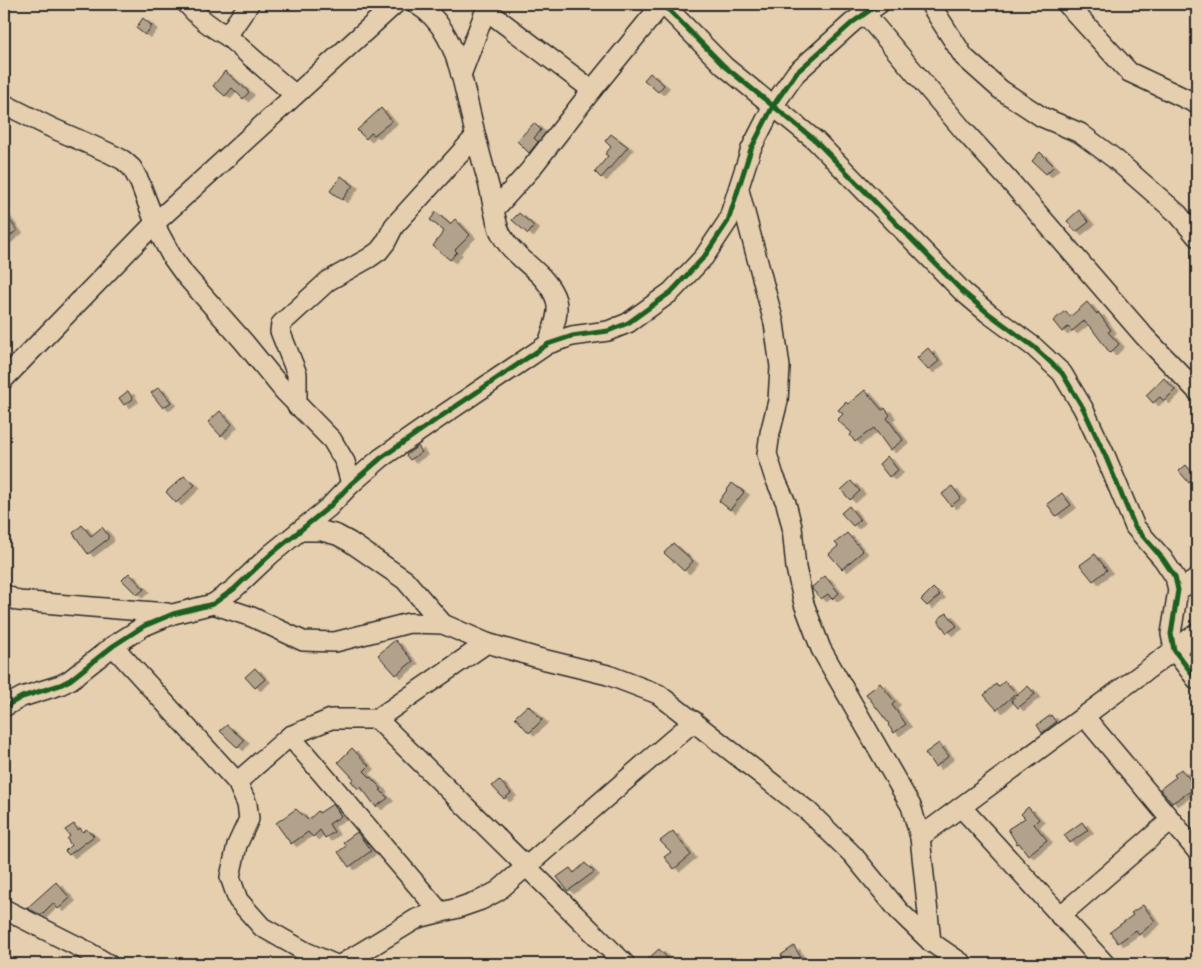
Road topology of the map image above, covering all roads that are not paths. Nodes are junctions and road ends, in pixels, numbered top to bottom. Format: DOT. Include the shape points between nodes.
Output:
graph roads {
  1 [pos="187,4"];
  2 [pos="249,4"];
  3 [pos="395,4"];
  4 [pos="416,4"];
  5 [pos="662,4"];
  6 [pos="930,4"];
  7 [pos="1067,4"];
  8 [pos="487,7"];
  9 [pos="872,9"];
  10 [pos="227,36"];
  11 [pos="461,75"];
  12 [pos="592,90"];
  13 [pos="295,95"];
  14 [pos="4,104"];
  15 [pos="1197,104"];
  16 [pos="773,106"];
  17 [pos="476,137"];
  18 [pos="739,190"];
  19 [pos="494,210"];
  20 [pos="155,223"];
  21 [pos="1197,236"];
  22 [pos="548,344"];
  23 [pos="4,379"];
  24 [pos="1197,391"];
  25 [pos="297,406"];
  26 [pos="351,484"];
  27 [pos="300,531"];
  28 [pos="1197,579"];
  29 [pos="1178,590"];
  30 [pos="4,594"];
  31 [pos="213,604"];
  32 [pos="174,614"];
  33 [pos="443,624"];
  34 [pos="1197,633"];
  35 [pos="487,643"];
  36 [pos="113,646"];
  37 [pos="1174,650"];
  38 [pos="1197,680"];
  39 [pos="4,706"];
  40 [pos="1084,716"];
  41 [pos="377,719"];
  42 [pos="694,721"];
  43 [pos="290,736"];
  44 [pos="237,782"];
  45 [pos="961,807"];
  46 [pos="1171,820"];
  47 [pos="920,837"];
  48 [pos="1195,844"];
  49 [pos="526,867"];
  50 [pos="4,909"];
  51 [pos="440,912"];
  52 [pos="1060,916"];
  53 [pos="931,942"];
  54 [pos="108,964"];
  55 [pos="334,964"];
  56 [pos="342,964"];
  57 [pos="625,964"];
  58 [pos="963,964"];
  59 [pos="1105,964"];
  1 -- 10 [label="street" via="215,30"];
  2 -- 10 [label="street"];
  3 -- 13 [label="street"];
  4 -- 11 [label="street" via="427,10 443,31"];
  5 -- 12 [label="street"];
  5 -- 16 [label="street" via="724,66"];
  6 -- 21 [label="street" via="964,56 1001,90 1042,117 1087,138 1178,214"];
  7 -- 15 [label="street" via="1130,72"];
  8 -- 11 [label="street"];
  8 -- 12 [label="street"];
  9 -- 16 [label="street" via="796,73"];
  9 -- 24 [label="street" via="964,131 1145,337"];
  10 -- 13 [label="street"];
  11 -- 17 [label="street"];
  12 -- 19 [label="street" via="535,164"];
  13 -- 20 [label="street"];
  14 -- 20 [label="street" via="123,160 140,183"];
  16 -- 18 [label="street" via="751,150"];
  16 -- 29 [label="street" via="816,141 963,292 1062,373 1083,408 1135,527 1163,559 1175,577"];
  17 -- 19 [label="street"];
  17 -- 25 [label="street" via="394,226 379,251 328,281 281,324 280,331 298,374"];
  18 -- 22 [label="street" via="728,221 704,258 671,292 628,323 608,331 572,336"];
  18 -- 47 [label="street" via="774,323 780,367 779,392 767,454 792,527 804,604 821,648 911,806"];
  19 -- 22 [label="street" via="497,226 510,249 535,271 556,298 557,317"];
  20 -- 23 [label="street"];
  20 -- 25 [label="street" via="185,275"];
  22 -- 26 [label="street" via="381,458"];
  25 -- 26 [label="street" via="332,440 345,462"];
  26 -- 27 [label="street"];
  27 -- 31 [label="street"];
  27 -- 33 [label="street" via="337,535 350,542 405,580"];
  28 -- 29 [label="street"];
  29 -- 37 [label="street" via="1171,634"];
  30 -- 32 [label="street" via="18,601"];
  31 -- 32 [label="street"];
  31 -- 33 [label="street" via="252,617 303,641 335,642 409,623"];
  32 -- 36 [label="street" via="144,626"];
  33 -- 35 [label="street"];
  34 -- 37 [label="street"];
  35 -- 41 [label="street"];
  35 -- 42 [label="street" via="608,675 658,694"];
  36 -- 39 [label="street" via="70,680 22,696"];
  36 -- 44 [label="street"];
  37 -- 38 [label="street"];
  37 -- 40 [label="street"];
  40 -- 45 [label="street"];
  40 -- 46 [label="street"];
  41 -- 43 [label="street" via="331,719"];
  41 -- 49 [label="street"];
  42 -- 49 [label="street"];
  42 -- 53 [label="street" via="809,812 853,855 899,911"];
  43 -- 44 [label="street"];
  43 -- 51 [label="street"];
  44 -- 55 [label="street" via="247,804 248,819 237,845 230,877 238,900 262,927"];
  45 -- 47 [label="street"];
  45 -- 52 [label="street"];
  46 -- 48 [label="street"];
  46 -- 52 [label="street"];
  47 -- 53 [label="street"];
  49 -- 51 [label="street" via="498,891 481,900"];
  49 -- 57 [label="street"];
  50 -- 54 [label="street"];
  51 -- 56 [label="street" via="418,918"];
  52 -- 59 [label="street"];
  53 -- 58 [label="street"];
}
